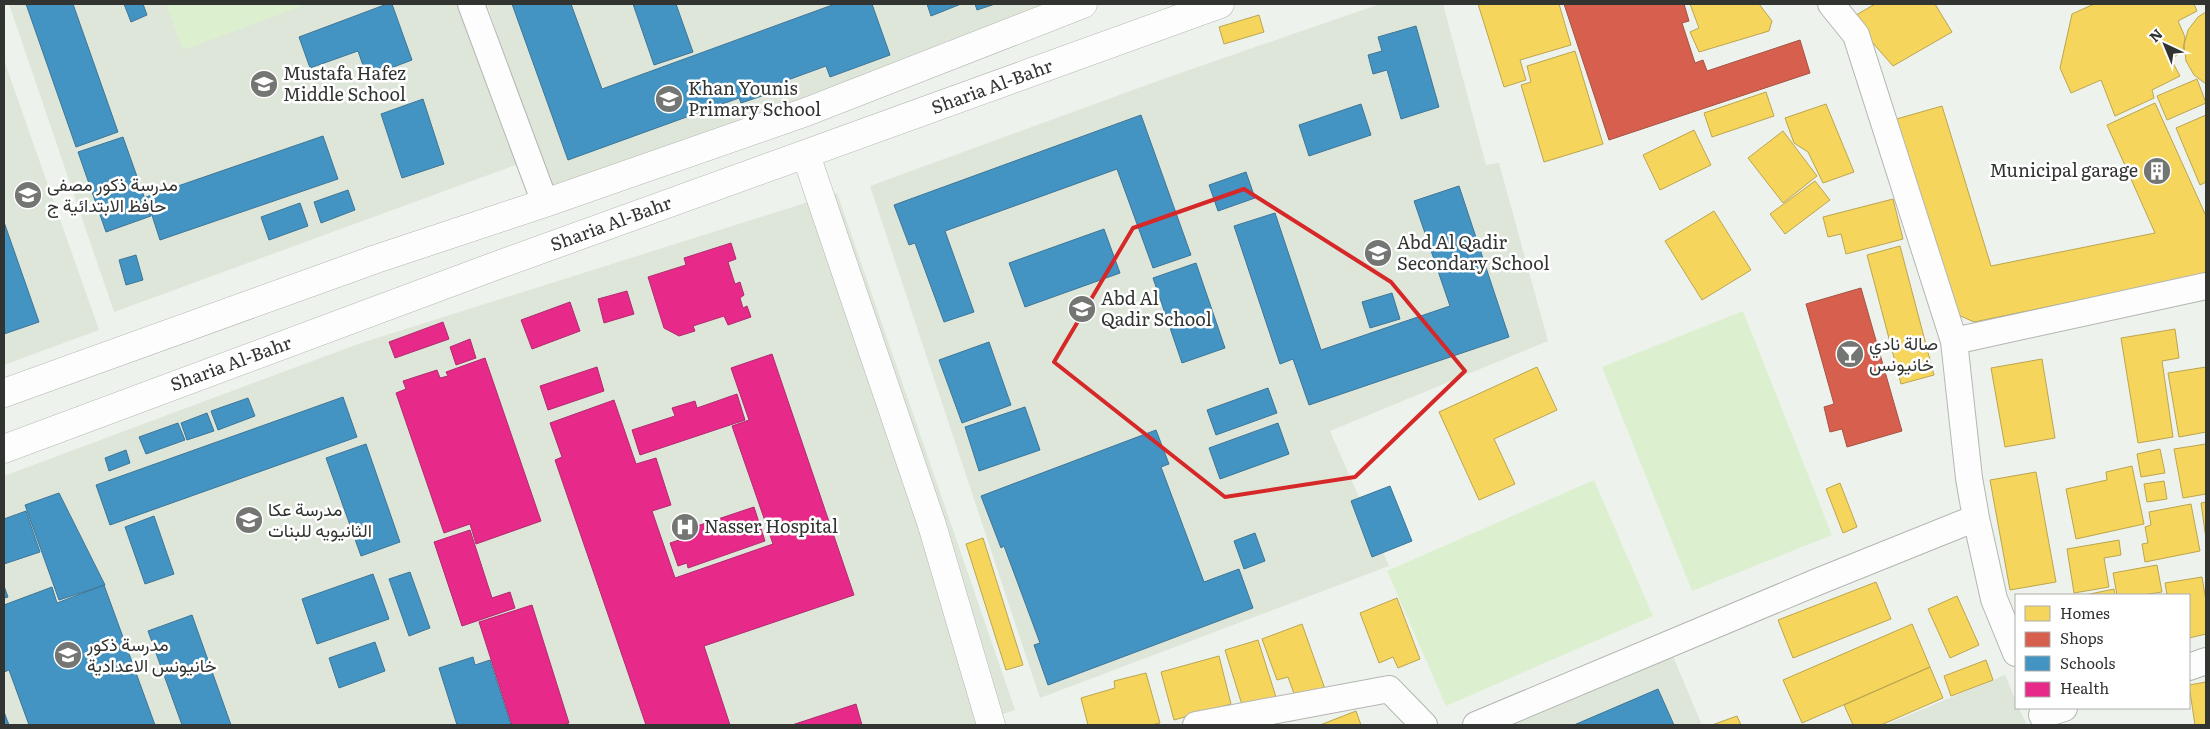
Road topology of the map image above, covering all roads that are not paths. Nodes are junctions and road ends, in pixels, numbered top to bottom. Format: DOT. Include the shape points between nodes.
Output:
graph roads {
  1 [pos="471,4"];
  2 [pos="1083,4"];
  3 [pos="1220,4"];
  4 [pos="1832,4"];
  5 [pos="806,155"];
  6 [pos="545,203"];
  7 [pos="2206,286"];
  8 [pos="1954,341"];
  9 [pos="4,393"];
  10 [pos="4,449"];
  11 [pos="1976,518"];
  12 [pos="2015,651"];
  13 [pos="2206,661"];
  14 [pos="2190,667"];
  15 [pos="991,725"];
  16 [pos="1196,725"];
  17 [pos="1424,725"];
  18 [pos="1476,725"];
  1 -- 6 [label="street"];
  2 -- 6 [label="main road" via="806,112"];
  3 -- 5 [label="main road, Sharia Al-Bahr"];
  4 -- 8 [label="street" via="1856,35"];
  5 -- 10 [label="main road, Sharia Al-Bahr" via="498,265"];
  5 -- 15 [label="main road" via="932,525"];
  6 -- 9 [label="main road" via="376,259"];
  7 -- 8 [label="street"];
  8 -- 11 [label="street"];
  11 -- 12 [label="street" via="1994,600"];
  11 -- 18 [label="street"];
  13 -- 14 [label="street"];
  16 -- 17 [label="street" via="1389,689"];
}
